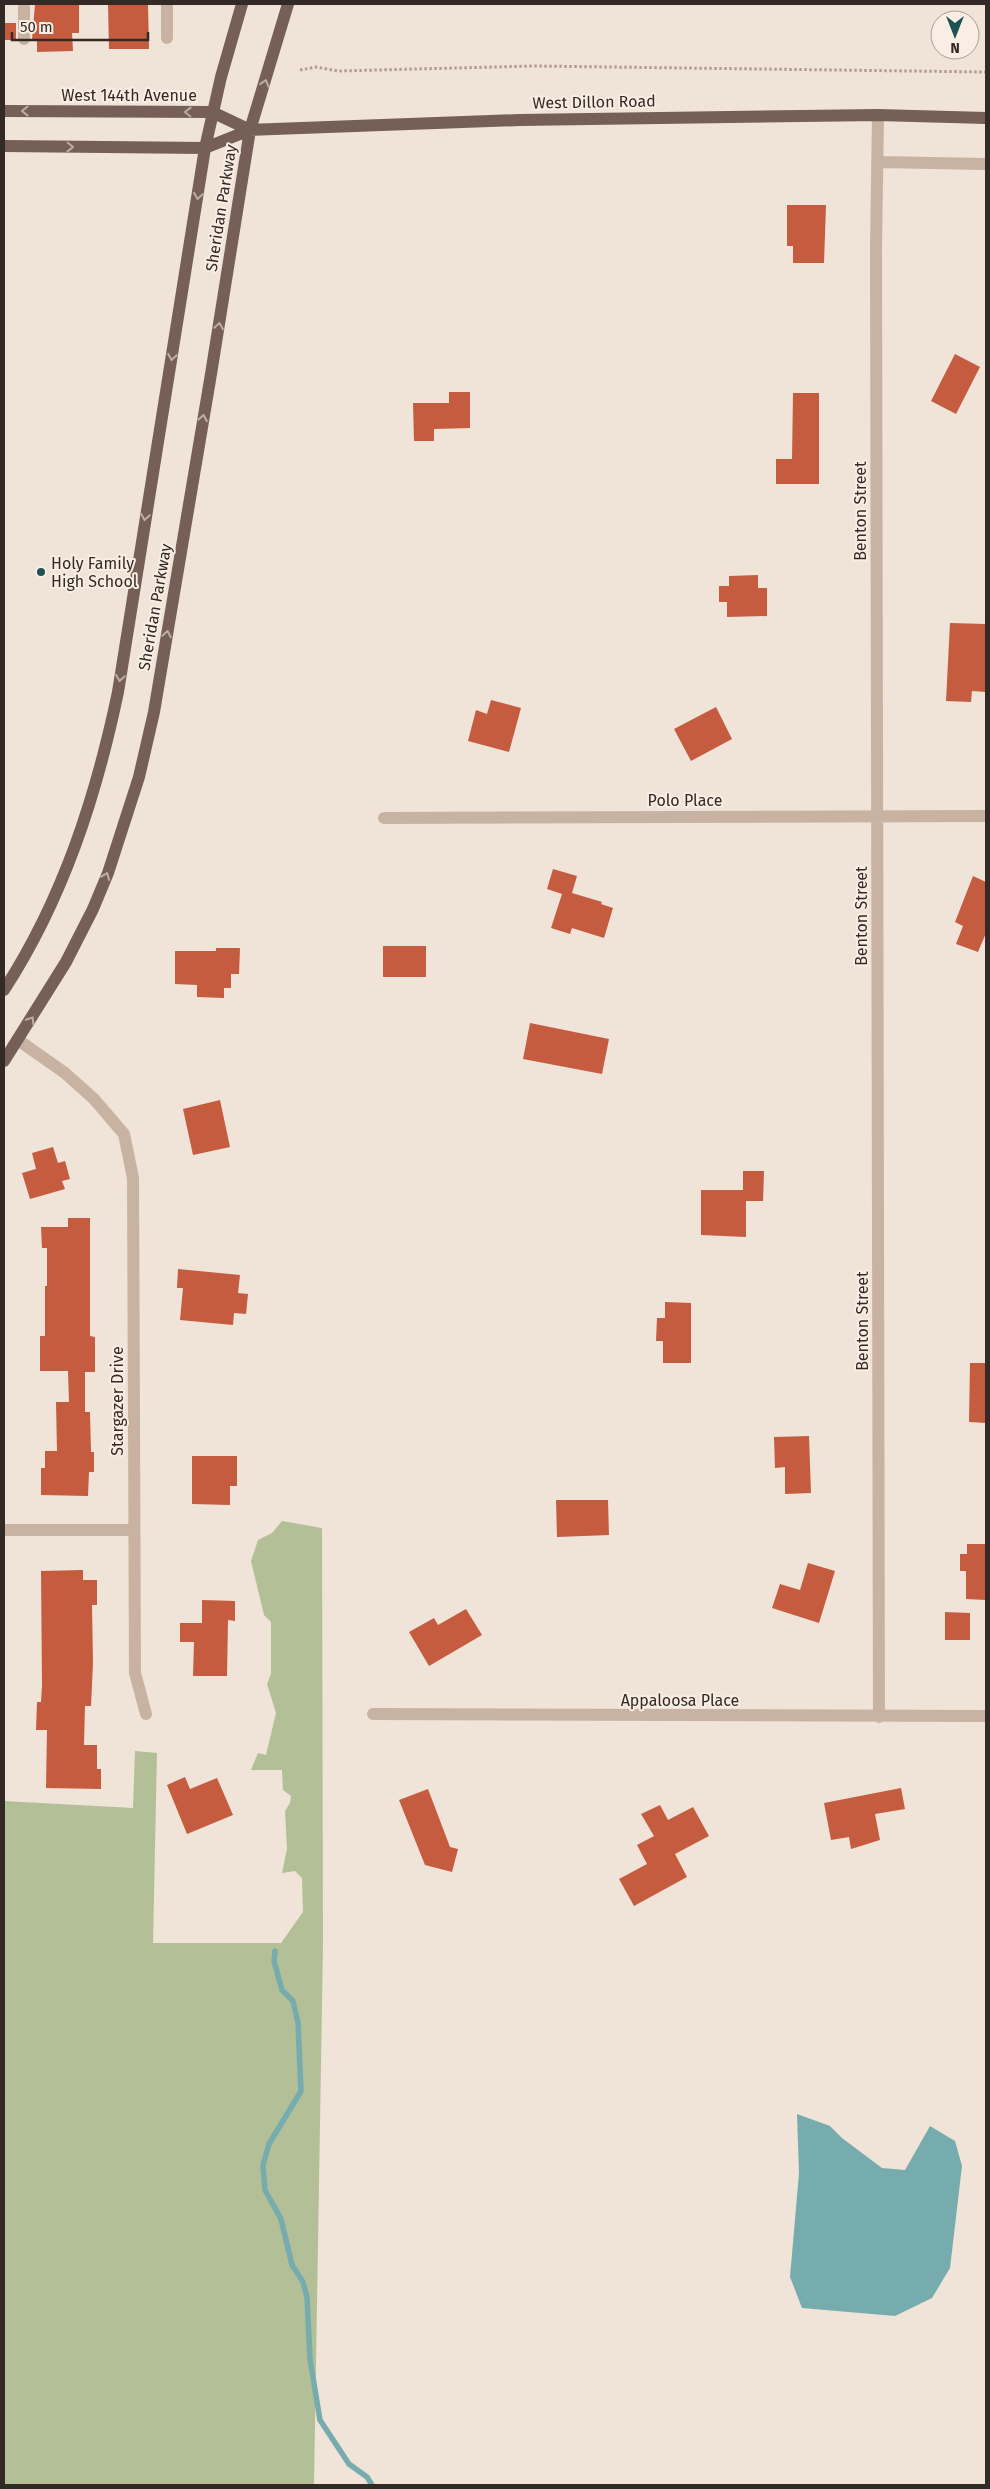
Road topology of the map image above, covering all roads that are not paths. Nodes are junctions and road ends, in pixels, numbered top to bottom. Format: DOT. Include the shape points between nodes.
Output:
graph roads {
  1 [pos="24,4"];
  2 [pos="167,4"];
  3 [pos="242,4"];
  4 [pos="288,4"];
  5 [pos="167,38"];
  6 [pos="24,39"];
  7 [pos="4,111"];
  8 [pos="212,112"];
  9 [pos="878,115"];
  10 [pos="986,118"];
  11 [pos="250,130"];
  12 [pos="4,146"];
  13 [pos="205,148"];
  14 [pos="877,162"];
  15 [pos="986,164"];
  16 [pos="877,816"];
  17 [pos="986,816"];
  18 [pos="384,818"];
  19 [pos="4,990"];
  20 [pos="18,1040"];
  21 [pos="4,1061"];
  22 [pos="4,1530"];
  23 [pos="133,1530"];
  24 [pos="146,1714"];
  25 [pos="373,1714"];
  26 [pos="879,1716"];
  27 [pos="986,1716"];
  1 -- 6 [label="street"];
  2 -- 5 [label="street"];
  3 -- 8 [label="main road, Sheridan Parkway"];
  11 -- 4 [label="main road, Sheridan Parkway, one-way"];
  8 -- 7 [label="main road, West 144th Avenue, one-way"];
  8 -- 11 [label="main road, West 144th Avenue"];
  8 -- 13 [label="main road, Sheridan Parkway"];
  9 -- 10 [label="main road, West Dillon Road"];
  9 -- 11 [label="main road, West Dillon Road" via="530,119"];
  9 -- 14 [label="street, Benton Street"];
  11 -- 13 [label="main road, West Dillon Road"];
  20 -- 11 [label="main road, Sheridan Parkway, one-way" via="66,962 92,909 108,872 139,777 154,712"];
  12 -- 13 [label="main road, one-way"];
  13 -- 19 [label="main road, Sheridan Parkway, one-way" via="107,745 67,869 39,930"];
  14 -- 15 [label="street"];
  14 -- 16 [label="street, Benton Street"];
  16 -- 17 [label="street, Polo Place"];
  16 -- 18 [label="street, Polo Place"];
  16 -- 26 [label="street, Benton Street"];
  20 -- 21 [label="main road, Sheridan Parkway"];
  20 -- 23 [label="street, Stargazer Drive" via="65,1072 124,1134 133,1178"];
  22 -- 23 [label="street"];
  23 -- 24 [label="street, Stargazer Drive" via="135,1673"];
  25 -- 26 [label="street, Appaloosa Place"];
  26 -- 27 [label="street, Appaloosa Place"];
}
